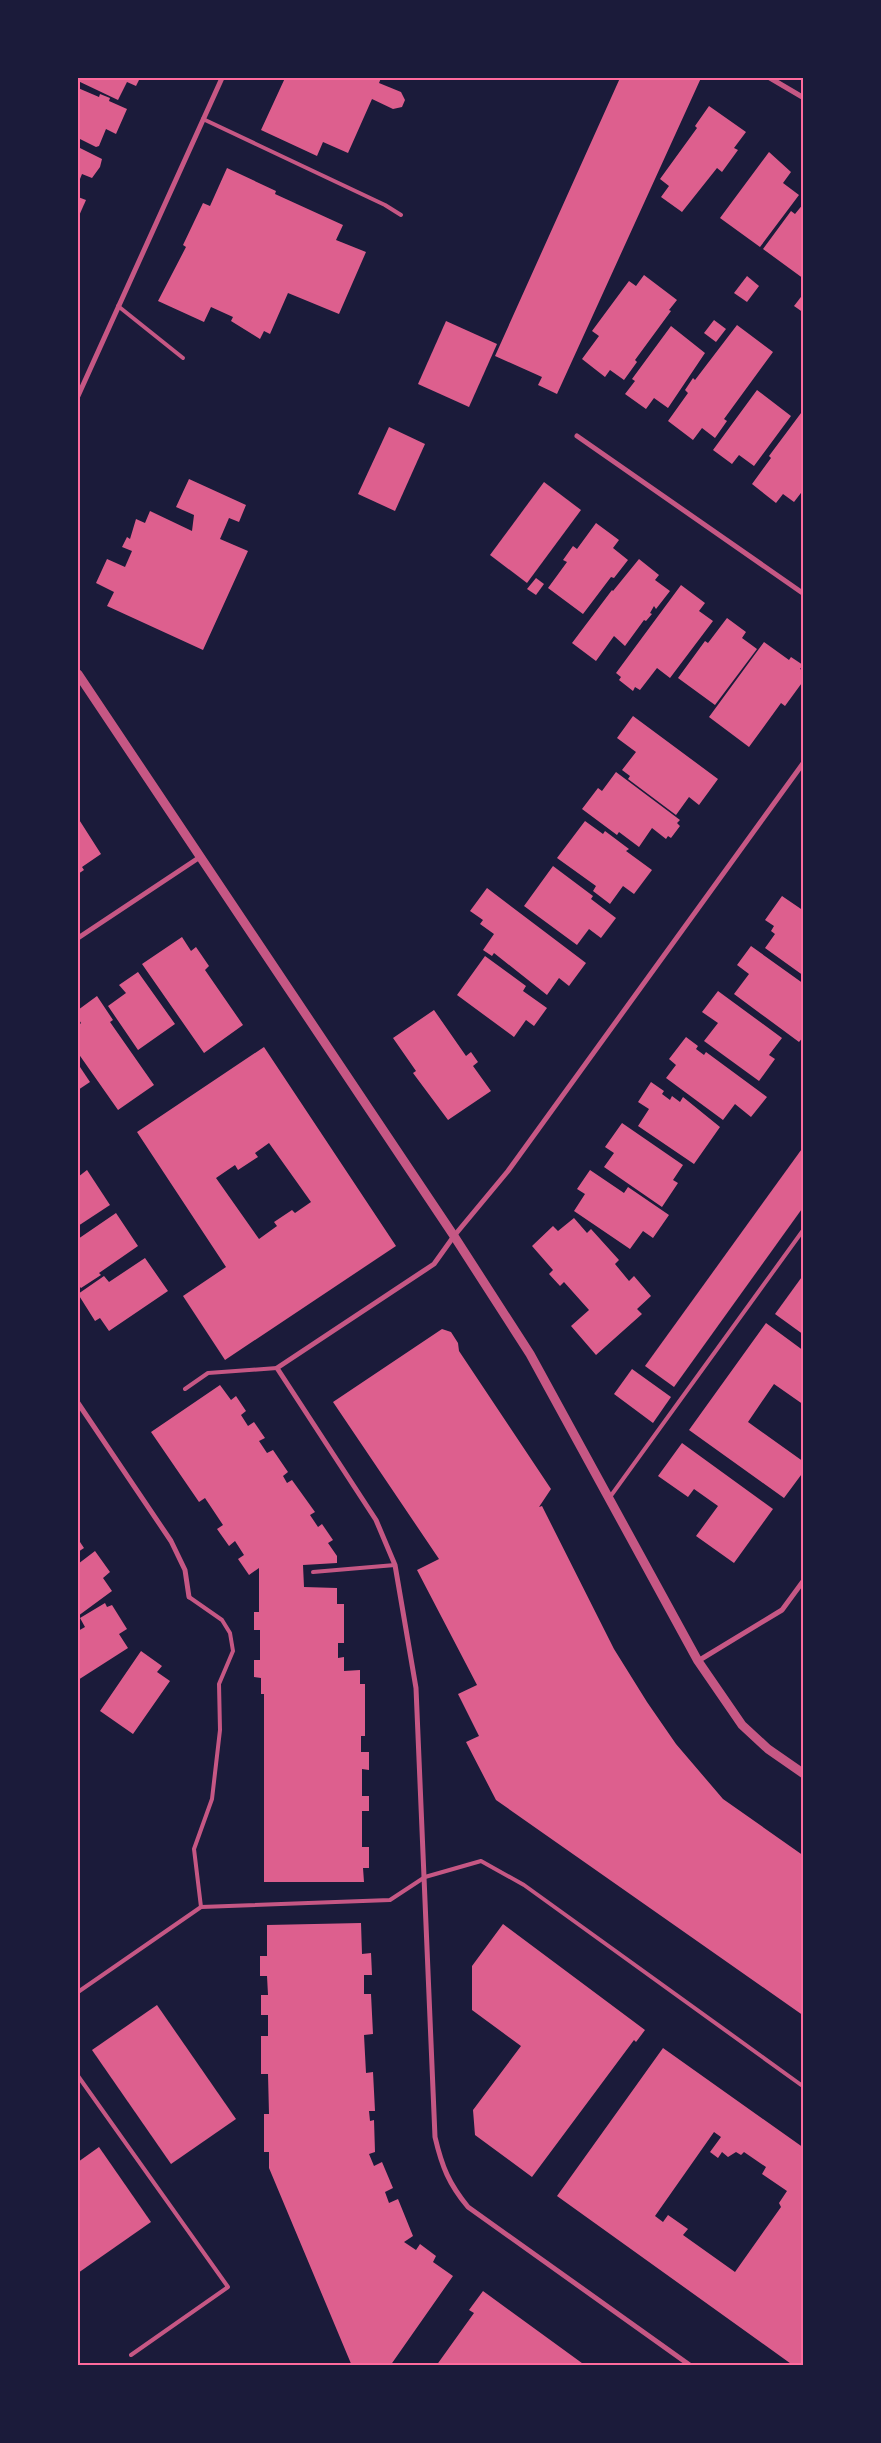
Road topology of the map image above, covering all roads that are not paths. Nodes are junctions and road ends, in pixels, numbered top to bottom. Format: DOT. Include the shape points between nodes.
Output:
graph roads {
  1 [pos="222,78"];
  2 [pos="770,78"];
  3 [pos="804,98"];
  4 [pos="203,119"];
  5 [pos="401,215"];
  6 [pos="118,306"];
  7 [pos="183,358"];
  8 [pos="78,396"];
  9 [pos="577,436"];
  10 [pos="804,594"];
  11 [pos="78,674"];
  12 [pos="804,762"];
  13 [pos="200,857"];
  14 [pos="78,938"];
  15 [pos="804,1229"];
  16 [pos="454,1236"];
  17 [pos="277,1368"];
  18 [pos="185,1389"];
  19 [pos="78,1403"];
  20 [pos="610,1497"];
  21 [pos="395,1565"];
  22 [pos="313,1572"];
  23 [pos="804,1580"];
  24 [pos="188,1597"];
  25 [pos="698,1661"];
  26 [pos="804,1774"];
  27 [pos="425,1877"];
  28 [pos="201,1907"];
  29 [pos="78,1995"];
  30 [pos="78,2076"];
  31 [pos="804,2087"];
  32 [pos="132,2355"];
  33 [pos="691,2366"];
  1 -- 4 [label="street"];
  2 -- 3 [label="street"];
  4 -- 5 [label="lane"];
  4 -- 6 [label="street"];
  6 -- 7 [label="lane"];
  6 -- 8 [label="street"];
  9 -- 10 [label="street"];
  11 -- 13 [label="street"];
  12 -- 16 [label="street" via="508,1171"];
  13 -- 14 [label="street"];
  13 -- 16 [label="street"];
  15 -- 20 [label="lane"];
  16 -- 17 [label="street" via="434,1264"];
  16 -- 20 [label="street" via="530,1354"];
  17 -- 18 [label="lane" via="208,1373"];
  17 -- 21 [label="street" via="376,1520"];
  19 -- 24 [label="street" via="171,1542 185,1570"];
  20 -- 25 [label="street"];
  21 -- 22 [label="lane"];
  21 -- 27 [label="street" via="416,1688"];
  23 -- 25 [label="street" via="782,1610"];
  24 -- 28 [label="lane" via="222,1620 230,1633 233,1650 219,1684 220,1730 212,1799 194,1850"];
  25 -- 26 [label="street" via="742,1725 768,1749"];
  27 -- 28 [label="lane" via="390,1900"];
  27 -- 31 [label="lane" via="481,1861 524,1885"];
  27 -- 33 [label="street" via="435,2137 441,2164 452,2187 468,2207"];
  28 -- 29 [label="lane"];
  30 -- 32 [label="lane" via="228,2287"];
}
